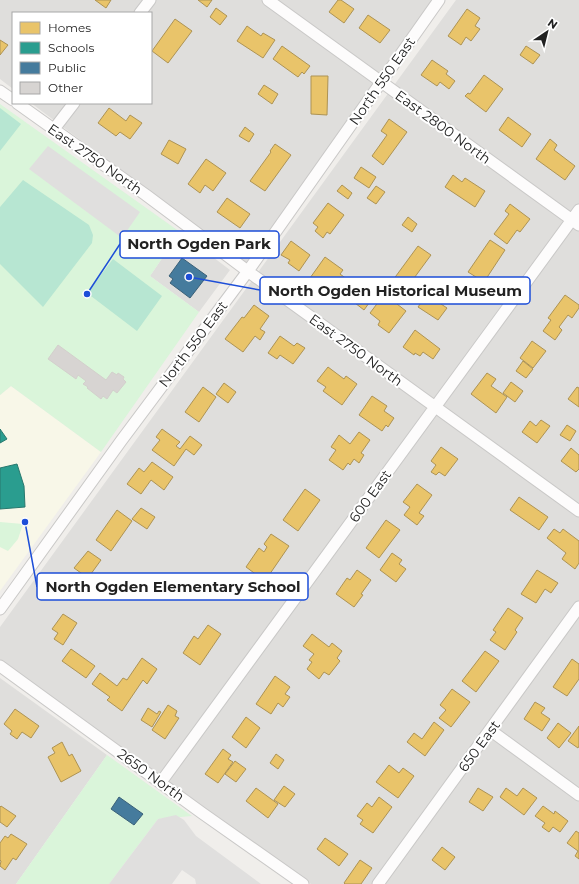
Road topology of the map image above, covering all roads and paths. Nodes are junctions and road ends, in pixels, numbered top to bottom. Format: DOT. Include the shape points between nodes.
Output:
graph roads {
  1 [pos="150,0"];
  2 [pos="268,0"];
  3 [pos="439,0"];
  4 [pos="141,12"];
  5 [pos="382,82"];
  6 [pos="0,91"];
  7 [pos="12,99"];
  8 [pos="18,104"];
  9 [pos="73,104"];
  10 [pos="54,130"];
  11 [pos="579,210"];
  12 [pos="575,223"];
  13 [pos="248,271"];
  14 [pos="436,407"];
  15 [pos="579,512"];
  16 [pos="579,607"];
  17 [pos="0,609"];
  18 [pos="0,666"];
  19 [pos="490,730"];
  20 [pos="161,782"];
  21 [pos="579,795"];
  22 [pos="303,884"];
  23 [pos="378,884"];
  1 -- 4 [label="street"];
  2 -- 5 [label="street, East 2800 North"];
  3 -- 5 [label="street, North 550 East"];
  5 -- 12 [label="street, East 2800 North"];
  5 -- 13 [label="street, North 550 East"];
  6 -- 7 [label="street"];
  8 -- 10 [label="street, East 2750 North"];
  9 -- 10 [label="street"];
  10 -- 13 [label="street, East 2750 North"];
  11 -- 12 [label="street, 600 East"];
  12 -- 14 [label="street, 600 East"];
  13 -- 14 [label="street, East 2750 North"];
  13 -- 17 [label="street, North 550 East"];
  14 -- 15 [label="street, East 2750 North"];
  14 -- 20 [label="street, 600 East"];
  16 -- 19 [label="street, 650 East"];
  18 -- 20 [label="street, 2650 North"];
  19 -- 21 [label="street"];
  19 -- 23 [label="street, 650 East"];
  20 -- 22 [label="street, 2650 North"];
}
